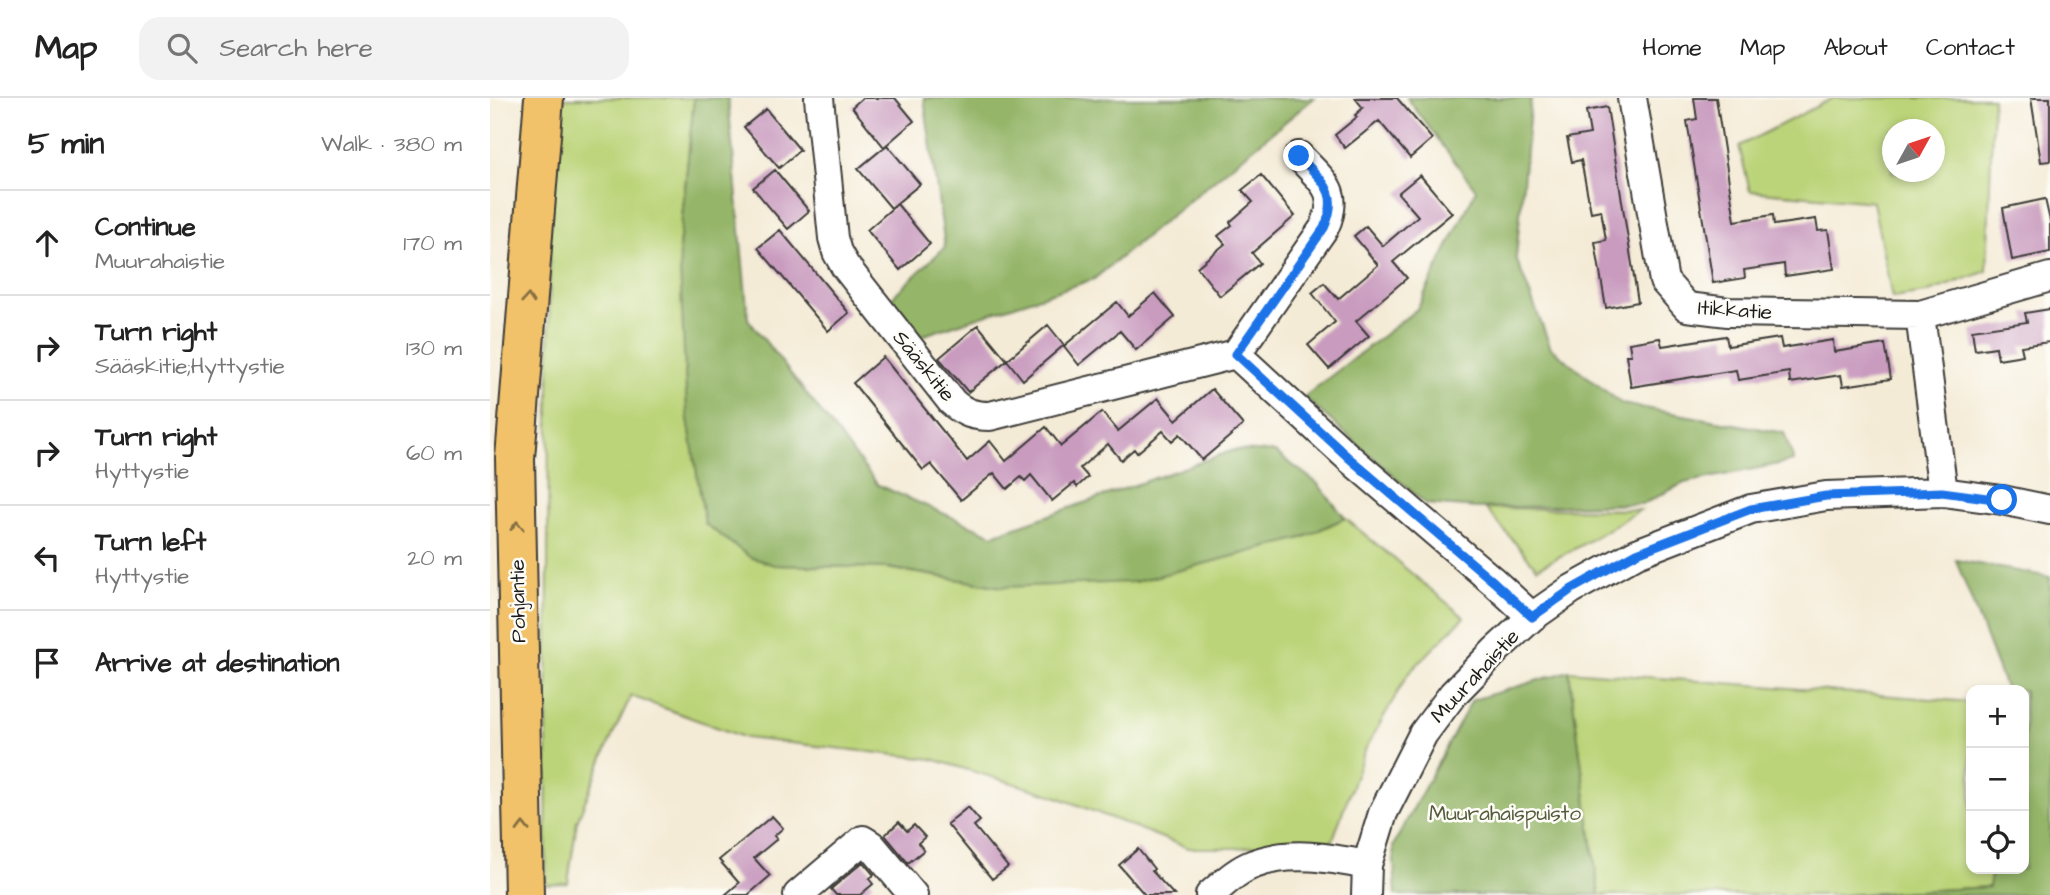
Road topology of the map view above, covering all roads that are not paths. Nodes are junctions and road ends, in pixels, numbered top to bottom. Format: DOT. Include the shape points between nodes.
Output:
graph roads {
  1 [pos="544,98"];
  2 [pos="819,98"];
  3 [pos="1632,98"];
  4 [pos="1299,156"];
  5 [pos="2050,277"];
  6 [pos="1920,315"];
  7 [pos="1236,354"];
  8 [pos="1942,492"];
  9 [pos="2050,510"];
  10 [pos="1532,617"];
  11 [pos="1367,865"];
  12 [pos="524,895"];
  13 [pos="798,895"];
  14 [pos="913,895"];
  15 [pos="1210,895"];
  16 [pos="1366,895"];
  12 -- 1 [label="highway, Pohjantie, one-way" via="515,458"];
  2 -- 7 [label="street, Sääskitie" via="837,252 963,411 990,416"];
  3 -- 6 [label="street, Itikkatie" via="1664,281 1687,307 1728,312"];
  4 -- 7 [label="street" via="1326,186 1332,199 1331,213"];
  5 -- 6 [label="street, Itikkatie"];
  6 -- 8 [label="street"];
  7 -- 10 [label="street"];
  8 -- 9 [label="street, Muurahaistie"];
  8 -- 10 [label="street, Muurahaistie" via="1826,496 1751,509 1637,553"];
  10 -- 11 [label="street, Muurahaistie" via="1453,694 1423,734 1383,813"];
  11 -- 15 [label="street" via="1315,856 1254,863"];
  11 -- 16 [label="street, Muurahaistie"];
  13 -- 14 [label="street" via="863,840"];
}
